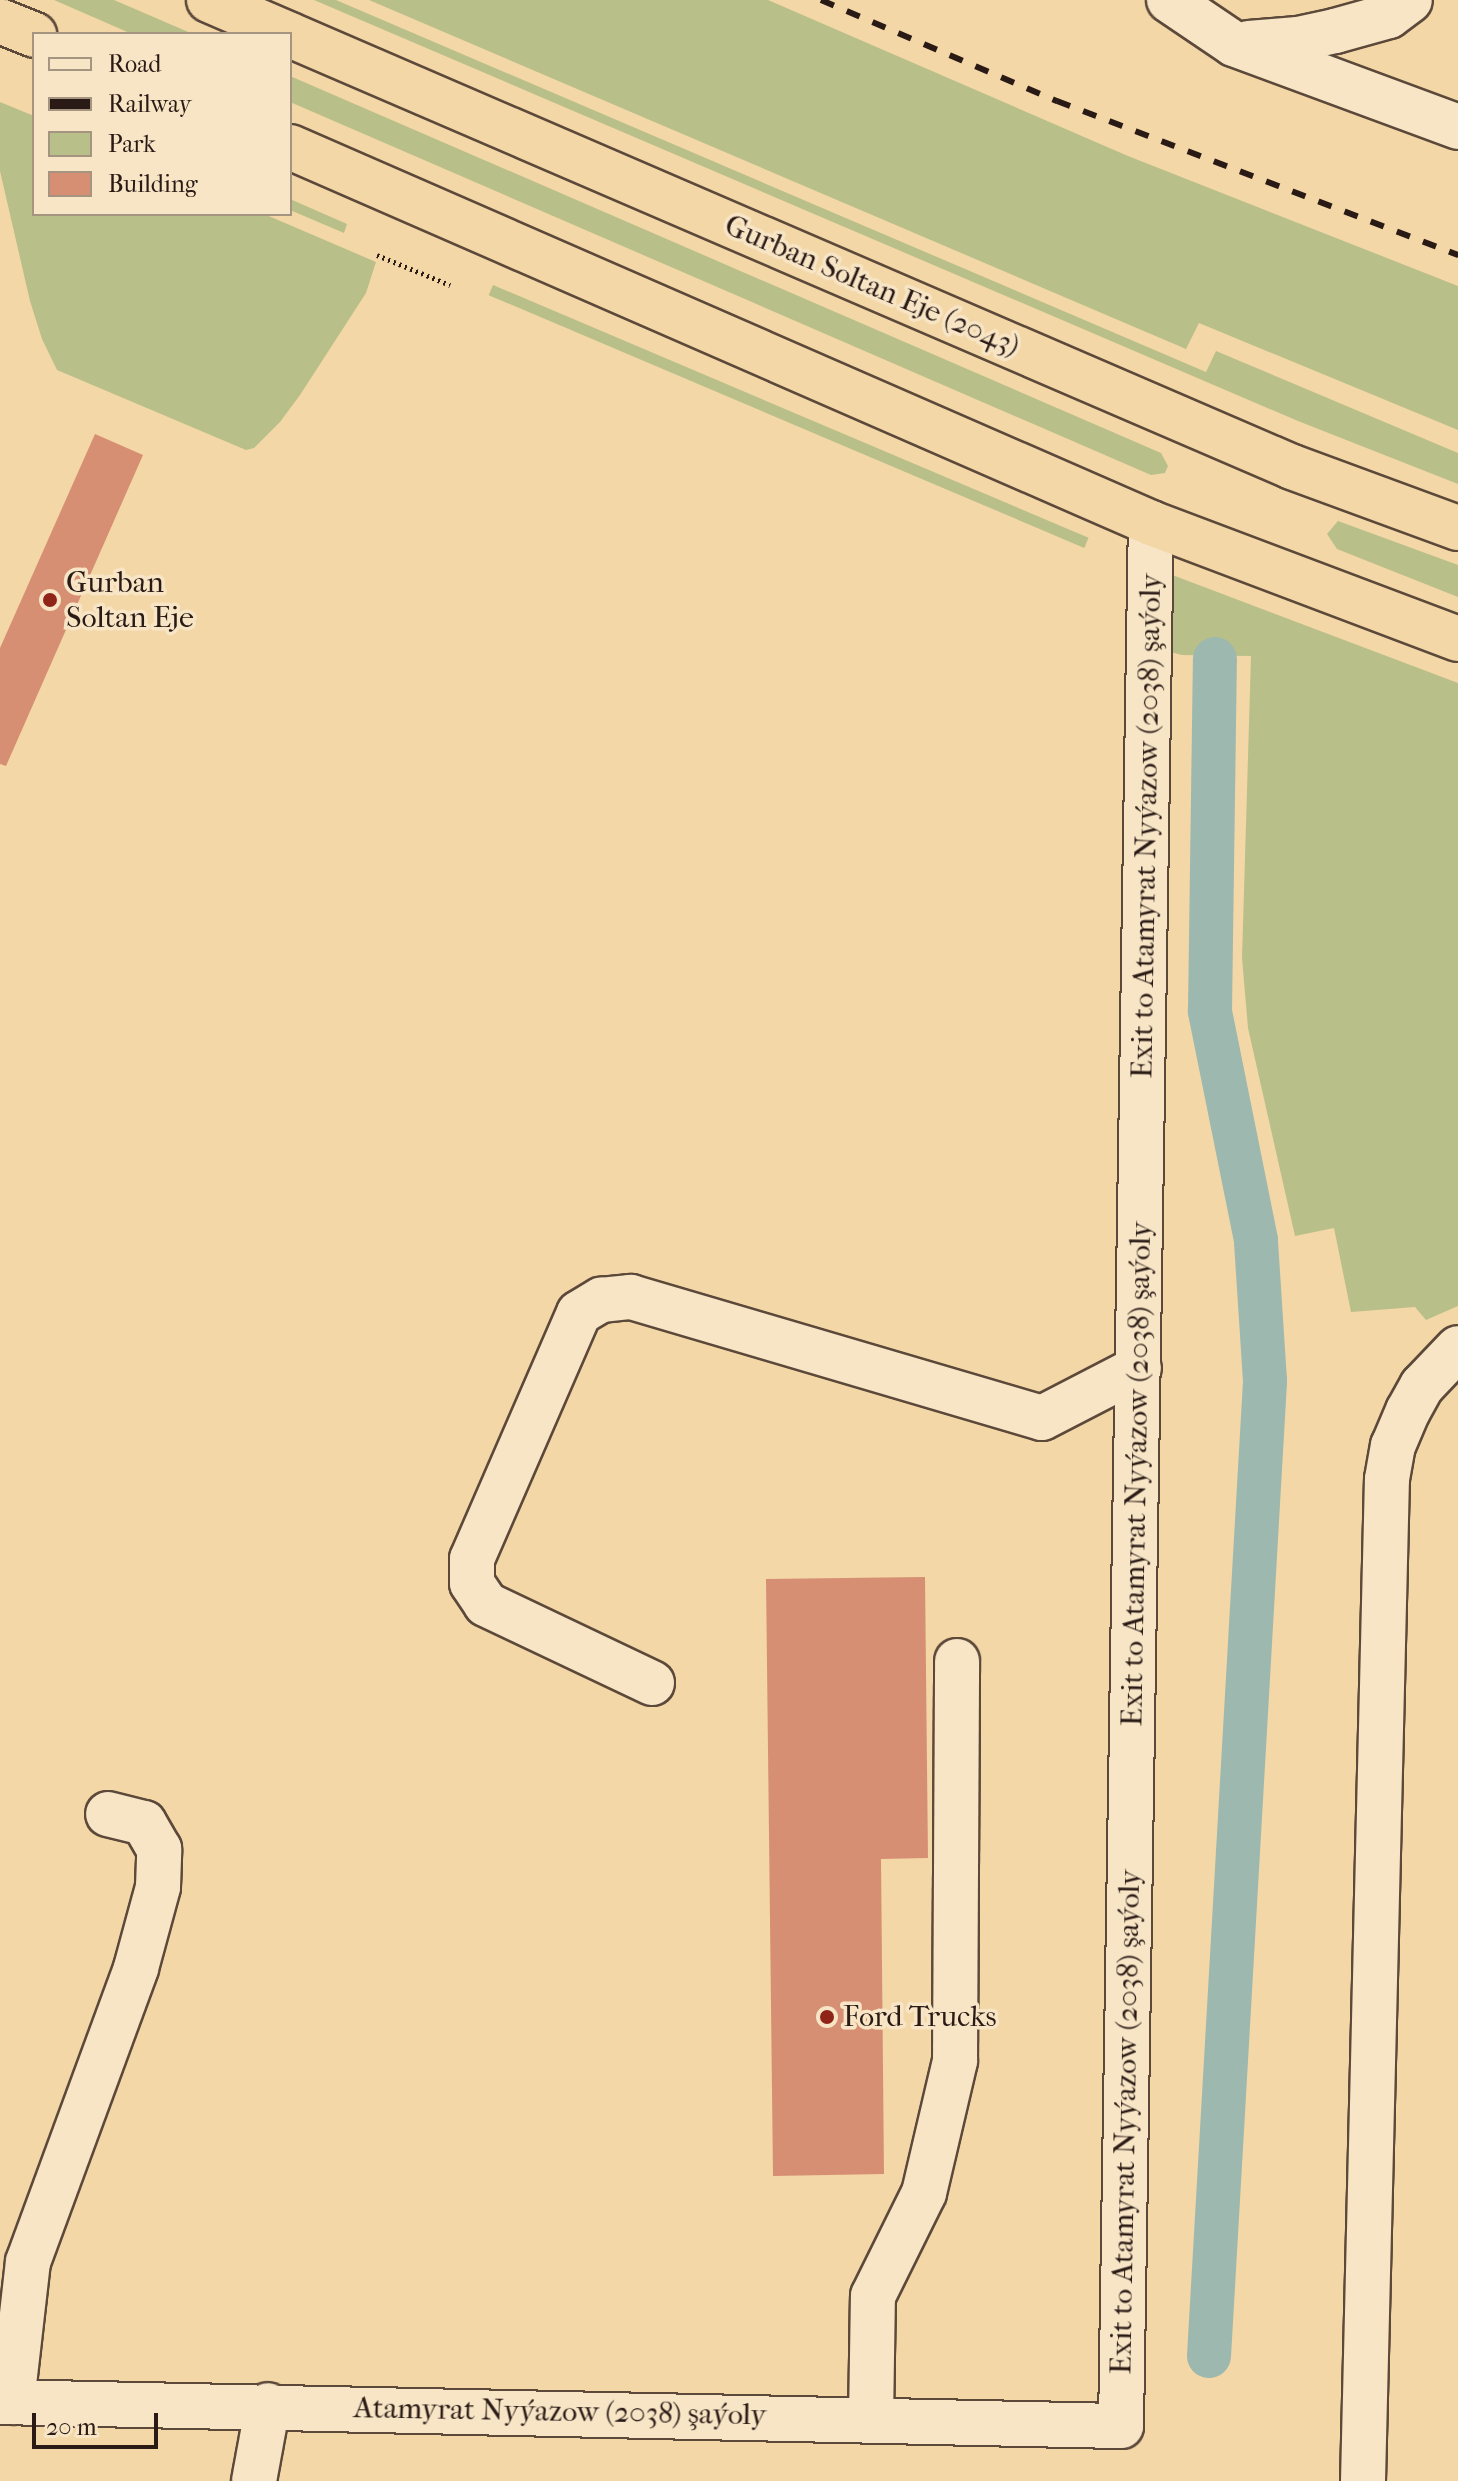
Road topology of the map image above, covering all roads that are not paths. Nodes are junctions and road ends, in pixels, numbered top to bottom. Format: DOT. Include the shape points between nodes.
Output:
graph roads {
  1 [pos="209,0"];
  2 [pos="1169,0"];
  3 [pos="1410,0"];
  4 [pos="0,21"];
  5 [pos="284,32"];
  6 [pos="32,34"];
  7 [pos="292,35"];
  8 [pos="1234,44"];
  9 [pos="1458,127"];
  10 [pos="292,148"];
  11 [pos="1151,523"];
  12 [pos="1458,528"];
  13 [pos="1458,639"];
  14 [pos="1458,1348"];
  15 [pos="1139,1368"];
  16 [pos="957,1661"];
  17 [pos="652,1683"];
  18 [pos="108,1814"];
  19 [pos="6,2402"];
  20 [pos="268,2405"];
  21 [pos="871,2420"];
  22 [pos="1121,2426"];
  23 [pos="254,2481"];
  24 [pos="1363,2481"];
  1 -- 5 [label="highway, Gurban Soltan Eje (2043)"];
  2 -- 8 [label="street"];
  3 -- 8 [label="street" via="1389,16 1335,31"];
  4 -- 6 [label="highway"];
  7 -- 12 [label="highway, Gurban Soltan Eje (2043)" via="1292,467"];
  8 -- 9 [label="street"];
  10 -- 11 [label="highway"];
  11 -- 13 [label="highway"];
  11 -- 15 [label="street, Exit to Atamyrat Nyýazow (2038) şaýoly"];
  14 -- 24 [label="street" via="1422,1386 1408,1411 1393,1446 1387,1479"];
  15 -- 17 [label="street" via="1042,1418 631,1297 601,1300 579,1313 472,1559 472,1583 486,1604"];
  15 -- 22 [label="street, Exit to Atamyrat Nyýazow (2038) şaýoly"];
  16 -- 21 [label="street" via="955,2061 924,2193 873,2296"];
  18 -- 19 [label="street" via="144,1823 159,1849 158,1887 136,1968 28,2262"];
  19 -- 20 [label="street, Atamyrat Nyýazow (2038) şaýoly"];
  20 -- 21 [label="street, Atamyrat Nyýazow (2038) şaýoly"];
  20 -- 23 [label="street"];
  21 -- 22 [label="street, Atamyrat Nyýazow (2038) şaýoly"];
}
